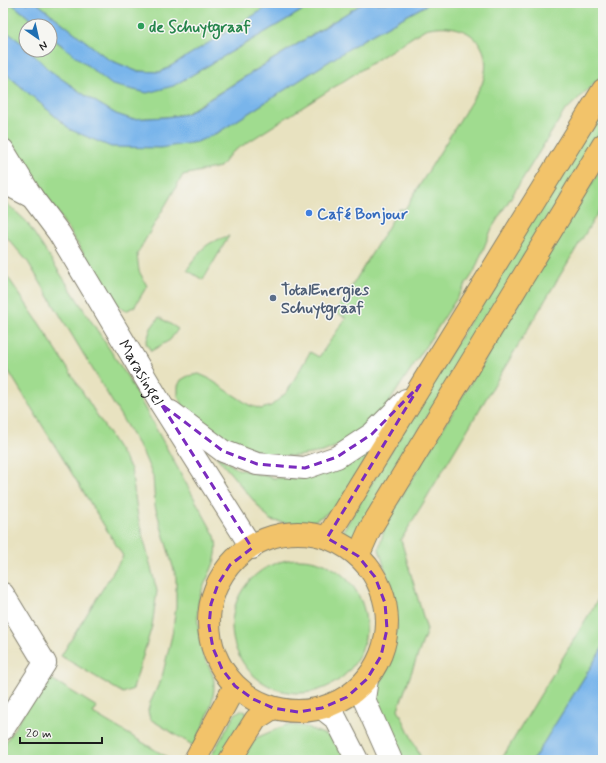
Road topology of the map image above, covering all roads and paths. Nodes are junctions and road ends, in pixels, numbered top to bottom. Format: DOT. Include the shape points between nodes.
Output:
graph roads {
  1 [pos="603,90"];
  2 [pos="603,146"];
  3 [pos="3,150"];
  4 [pos="3,182"];
  5 [pos="32,197"];
  6 [pos="420,385"];
  7 [pos="161,404"];
  8 [pos="328,538"];
  9 [pos="252,548"];
  10 [pos="358,556"];
  11 [pos="3,594"];
  12 [pos="367,679"];
  13 [pos="235,686"];
  14 [pos="273,708"];
  15 [pos="322,708"];
  16 [pos="3,729"];
  17 [pos="195,760"];
  18 [pos="230,760"];
  19 [pos="357,760"];
  20 [pos="391,760"];
  1 -- 6 [label="main road"];
  2 -- 10 [label="main road" via="370,529"];
  3 -- 5 [label="street, Marasingel"];
  4 -- 5 [label="street, Marasingel"];
  5 -- 7 [label="street, Marasingel" via="59,233"];
  6 -- 7 [label="street" via="372,434 337,457 305,468 257,464 223,451"];
  6 -- 8 [label="main road"];
  7 -- 9 [label="street, Marasingel"];
  8 -- 9 [label="main road" via="307,534 285,534 265,540"];
  8 -- 10 [label="main road"];
  9 -- 13 [label="main road" via="230,565 218,584 211,604 209,626 213,648 222,669"];
  10 -- 12 [label="main road" via="375,577 385,603 387,629 381,656"];
  11 -- 16 [label="street" via="45,663"];
  12 -- 15 [label="main road" via="346,697"];
  12 -- 20 [label="street" via="364,699"];
  13 -- 14 [label="main road" via="253,699"];
  13 -- 17 [label="main road"];
  14 -- 15 [label="main road" via="298,712"];
  14 -- 18 [label="main road" via="256,719"];
  15 -- 19 [label="street" via="336,719"];
}
